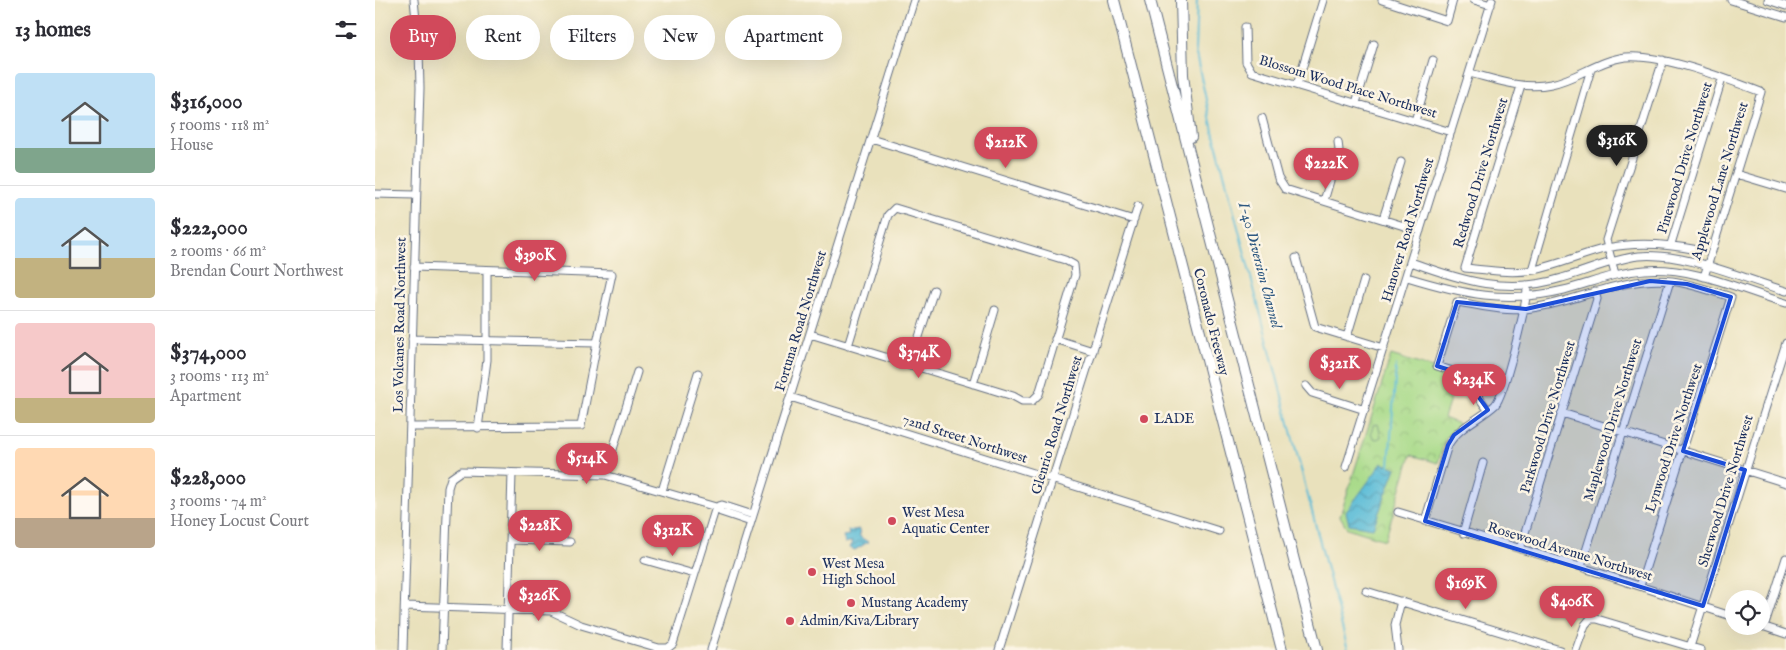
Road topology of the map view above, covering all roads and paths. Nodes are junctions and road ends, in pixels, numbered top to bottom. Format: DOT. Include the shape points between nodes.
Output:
graph roads {
  1 [pos="414,0"];
  2 [pos="914,0"];
  3 [pos="1114,0"];
  4 [pos="1150,0"];
  5 [pos="1181,0"];
  6 [pos="1323,0"];
  7 [pos="1385,0"];
  8 [pos="1453,0"];
  9 [pos="1474,0"];
  10 [pos="1731,0"];
  11 [pos="1768,0"];
  12 [pos="1492,2"];
  13 [pos="1786,6"];
  14 [pos="1786,17"];
  15 [pos="1245,27"];
  16 [pos="1375,44"];
  17 [pos="1433,60"];
  18 [pos="1663,60"];
  19 [pos="1591,69"];
  20 [pos="1469,73"];
  21 [pos="1722,79"];
  22 [pos="1297,85"];
  23 [pos="1521,86"];
  24 [pos="1355,103"];
  25 [pos="1262,118"];
  26 [pos="1415,121"];
  27 [pos="1451,132"];
  28 [pos="871,139"];
  29 [pos="1338,142"];
  30 [pos="1401,162"];
  31 [pos="1736,174"];
  32 [pos="1196,178"];
  33 [pos="1786,188"];
  34 [pos="375,194"];
  35 [pos="415,195"];
  36 [pos="1324,201"];
  37 [pos="1138,206"];
  38 [pos="1383,219"];
  39 [pos="1134,220"];
  40 [pos="1420,231"];
  41 [pos="1705,239"];
  42 [pos="1671,244"];
  43 [pos="1607,248"];
  44 [pos="1297,258"];
  45 [pos="1411,262"];
  46 [pos="1612,262"];
  47 [pos="414,267"];
  48 [pos="1706,267"];
  49 [pos="487,270"];
  50 [pos="1532,270"];
  51 [pos="1615,274"];
  52 [pos="1407,276"];
  53 [pos="1703,278"];
  54 [pos="1364,280"];
  55 [pos="1670,281"];
  56 [pos="1527,285"];
  57 [pos="934,290"];
  58 [pos="1786,291"];
  59 [pos="1595,292"];
  60 [pos="1528,296"];
  61 [pos="1786,303"];
  62 [pos="995,310"];
  63 [pos="1525,310"];
  64 [pos="810,334"];
  65 [pos="1347,337"];
  66 [pos="412,339"];
  67 [pos="1055,339"];
  68 [pos="485,341"];
  69 [pos="597,343"];
  70 [pos="1786,343"];
  71 [pos="848,346"];
  72 [pos="1384,348"];
  73 [pos="1093,351"];
  74 [pos="911,365"];
  75 [pos="637,372"];
  76 [pos="698,373"];
  77 [pos="973,384"];
  78 [pos="1306,386"];
  79 [pos="791,397"];
  80 [pos="1365,410"];
  81 [pos="1488,410"];
  82 [pos="1562,413"];
  83 [pos="410,427"];
  84 [pos="478,428"];
  85 [pos="1623,432"];
  86 [pos="1683,451"];
  87 [pos="1483,463"];
  88 [pos="1346,467"];
  89 [pos="1745,470"];
  90 [pos="512,473"];
  91 [pos="605,475"];
  92 [pos="1053,480"];
  93 [pos="1786,482"];
  94 [pos="662,491"];
  95 [pos="716,507"];
  96 [pos="1398,512"];
  97 [pos="752,518"];
  98 [pos="1425,520"];
  99 [pos="1219,530"];
  100 [pos="1463,532"];
  101 [pos="511,540"];
  102 [pos="571,542"];
  103 [pos="1520,549"];
  104 [pos="1786,558"];
  105 [pos="645,560"];
  106 [pos="1581,567"];
  107 [pos="695,574"];
  108 [pos="1640,586"];
  109 [pos="1367,591"];
  110 [pos="1401,601"];
  111 [pos="405,606"];
  112 [pos="1703,606"];
  113 [pos="1770,606"];
  114 [pos="444,608"];
  115 [pos="508,610"];
  116 [pos="1725,615"];
  117 [pos="1770,629"];
  118 [pos="1786,634"];
  119 [pos="1537,647"];
  120 [pos="1690,647"];
  121 [pos="403,650"];
  122 [pos="442,650"];
  123 [pos="507,650"];
  124 [pos="711,650"];
  125 [pos="999,650"];
  126 [pos="1281,650"];
  127 [pos="1317,650"];
  128 [pos="1397,650"];
  129 [pos="1560,650"];
  130 [pos="1576,650"];
  131 [pos="1701,650"];
  1 -- 35 [label="street, Los Volcanes Road Northwest" via="420,88"];
  2 -- 28 [label="street, Fortuna Road Northwest"];
  3 -- 126 [label="highway, Coronado Freeway"];
  4 -- 32 [label="highway, Coronado Freeway"];
  5 -- 32 [label="highway" via="1183,75"];
  6 -- 22 [label="street"];
  7 -- 8 [label="street" via="1447,21"];
  9 -- 12 [label="street"];
  10 -- 14 [label="street"];
  11 -- 13 [label="street"];
  12 -- 20 [label="street, Hanover Road Northwest"];
  15 -- 22 [label="street, Blossom Wood Place Northwest" via="1248,68"];
  16 -- 24 [label="street"];
  17 -- 26 [label="street"];
  18 -- 19 [label="street" via="1625,57"];
  18 -- 21 [label="street"];
  18 -- 43 [label="street" via="1606,240"];
  19 -- 23 [label="street" via="1551,84"];
  19 -- 50 [label="street"];
  20 -- 23 [label="street"];
  20 -- 27 [label="street, Hanover Road Northwest"];
  21 -- 31 [label="street, Applewood Lane Northwest" via="1761,92"];
  21 -- 42 [label="street, Pinewood Drive Northwest"];
  22 -- 24 [label="street, Blossom Wood Place Northwest"];
  23 -- 50 [label="street, Redwood Drive Northwest" via="1465,268 1497,272"];
  24 -- 26 [label="street, Blossom Wood Place Northwest"];
  25 -- 36 [label="street" via="1281,185"];
  26 -- 27 [label="street, Blossom Wood Place Northwest"];
  27 -- 40 [label="street, Hanover Road Northwest"];
  28 -- 39 [label="street"];
  28 -- 64 [label="street, Fortuna Road Northwest"];
  29 -- 36 [label="street" via="1339,150"];
  30 -- 38 [label="street"];
  31 -- 33 [label="street"];
  31 -- 48 [label="street, Applewood Lane Northwest"];
  32 -- 127 [label="highway, Coronado Freeway"];
  34 -- 35 [label="street"];
  35 -- 47 [label="street, Los Volcanes Road Northwest"];
  36 -- 38 [label="street"];
  37 -- 39 [label="street, Glenrio Road Northwest"];
  38 -- 40 [label="street"];
  39 -- 73 [label="street, Glenrio Road Northwest"];
  40 -- 45 [label="street, Hanover Road Northwest"];
  41 -- 42 [label="street" via="1698,250"];
  42 -- 43 [label="street"];
  43 -- 46 [label="street"];
  43 -- 50 [label="street"];
  44 -- 65 [label="street" via="1315,328"];
  45 -- 52 [label="street, Hanover Road Northwest"];
  45 -- 56 [label="street" via="1489,286"];
  46 -- 48 [label="street" via="1640,256 1675,258"];
  46 -- 51 [label="street"];
  46 -- 56 [label="street" via="1563,278"];
  47 -- 49 [label="street"];
  47 -- 66 [label="street, Los Volcanes Road Northwest"];
  48 -- 53 [label="street, Applewood Lane Northwest"];
  48 -- 58 [label="street"];
  49 -- 68 [label="street"];
  49 -- 69 [label="street" via="612,274"];
  51 -- 53 [label="street" via="1672,271"];
  51 -- 60 [label="street" via="1565,290"];
  52 -- 60 [label="street" via="1473,295"];
  52 -- 72 [label="street, Hanover Road Northwest"];
  53 -- 61 [label="street"];
  54 -- 65 [label="street"];
  55 -- 59 [label="street" via="1633,283"];
  55 -- 85 [label="street, Maplewood Drive Northwest"];
  55 -- 86 [label="street, Lynwood Drive Northwest" via="1731,297"];
  56 -- 60 [label="street"];
  57 -- 74 [label="street"];
  59 -- 63 [label="street"];
  59 -- 82 [label="street, Parkwood Drive Northwest" via="1597,299"];
  60 -- 63 [label="street"];
  62 -- 77 [label="street"];
  63 -- 81 [label="street" via="1497,403"];
  63 -- 81 [label="street" via="1457,302 1437,366 1461,374"];
  64 -- 71 [label="street"];
  64 -- 79 [label="street, Fortuna Road Northwest"];
  65 -- 72 [label="street"];
  66 -- 68 [label="street"];
  66 -- 83 [label="street, Los Volcanes Road Northwest"];
  67 -- 71 [label="street" via="1075,275 1074,265 895,208 888,214"];
  67 -- 73 [label="street"];
  67 -- 77 [label="street" via="1039,394 1032,401 1022,401"];
  68 -- 69 [label="street"];
  68 -- 84 [label="street" via="487,360"];
  69 -- 84 [label="street" via="581,426"];
  70 -- 89 [label="street, Sherwood Drive Northwest"];
  71 -- 74 [label="street"];
  72 -- 80 [label="street, Hanover Road Northwest"];
  73 -- 92 [label="street, Glenrio Road Northwest"];
  74 -- 77 [label="street"];
  75 -- 91 [label="street"];
  76 -- 94 [label="street"];
  78 -- 80 [label="street" via="1312,393"];
  79 -- 92 [label="street, 72nd Street Northwest"];
  79 -- 97 [label="street, Fortuna Road Northwest"];
  80 -- 88 [label="street, Hanover Road Northwest"];
  81 -- 98 [label="street" via="1454,435 1448,444"];
  82 -- 85 [label="street"];
  82 -- 103 [label="street, Parkwood Drive Northwest"];
  83 -- 84 [label="street"];
  83 -- 111 [label="street, Los Volcanes Road Northwest"];
  85 -- 86 [label="street"];
  85 -- 106 [label="street, Maplewood Drive Northwest"];
  86 -- 89 [label="street"];
  86 -- 108 [label="street, Lynwood Drive Northwest"];
  87 -- 100 [label="street"];
  89 -- 93 [label="street"];
  89 -- 112 [label="street, Sherwood Drive Northwest"];
  90 -- 91 [label="street"];
  90 -- 101 [label="street"];
  90 -- 114 [label="street" via="461,471 451,478"];
  91 -- 94 [label="street"];
  92 -- 99 [label="street, 72nd Street Northwest"];
  92 -- 125 [label="street, Glenrio Road Northwest"];
  94 -- 95 [label="street"];
  95 -- 97 [label="street" via="722,505"];
  95 -- 107 [label="street"];
  96 -- 98 [label="street, Rosewood Avenue Northwest"];
  97 -- 124 [label="street, Fortuna Road Northwest"];
  98 -- 100 [label="street, Rosewood Avenue Northwest"];
  100 -- 103 [label="street, Rosewood Avenue Northwest"];
  101 -- 102 [label="street"];
  101 -- 115 [label="street"];
  103 -- 106 [label="street, Rosewood Avenue Northwest"];
  104 -- 113 [label="street"];
  105 -- 107 [label="street"];
  106 -- 108 [label="street, Rosewood Avenue Northwest"];
  107 -- 115 [label="street" via="673,644 668,648 581,625 551,611"];
  108 -- 112 [label="street, Rosewood Avenue Northwest"];
  109 -- 110 [label="street"];
  110 -- 119 [label="street"];
  110 -- 128 [label="street" via="1395,625"];
  111 -- 114 [label="street"];
  111 -- 121 [label="street, Los Volcanes Road Northwest"];
  112 -- 116 [label="street, Rosewood Avenue Northwest"];
  112 -- 120 [label="street, Sherwood Drive Northwest"];
  114 -- 115 [label="street"];
  114 -- 122 [label="street"];
  115 -- 123 [label="street"];
  117 -- 118 [label="street"];
  119 -- 129 [label="street"];
  120 -- 130 [label="street" via="1590,619"];
  120 -- 131 [label="street"];
}
